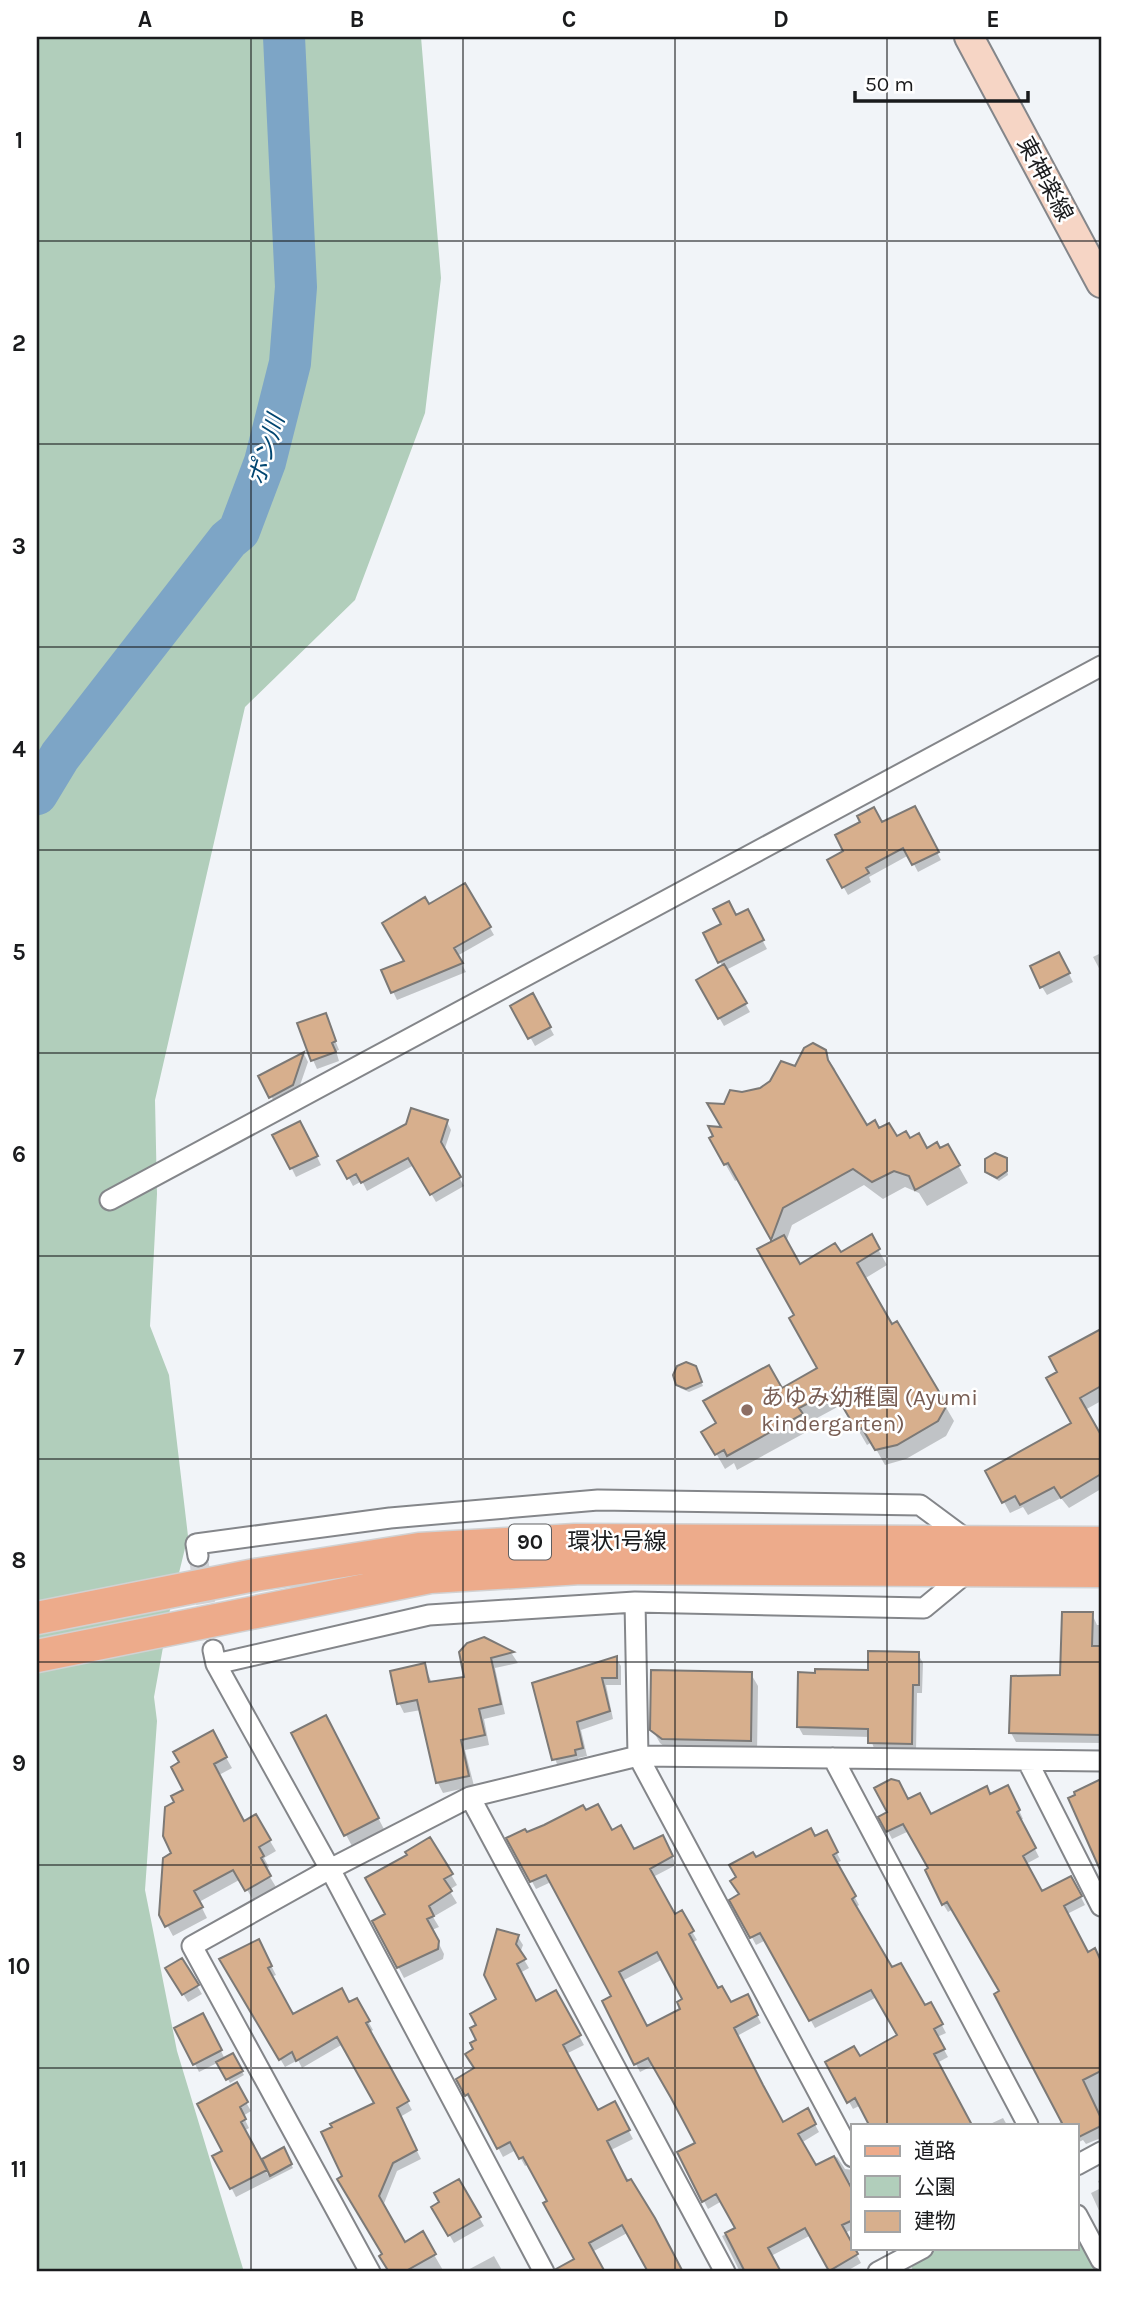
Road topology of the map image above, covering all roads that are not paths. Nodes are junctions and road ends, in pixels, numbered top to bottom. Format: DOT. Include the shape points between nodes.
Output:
graph roads {
  1 [pos="969,37"];
  2 [pos="1101,283"];
  3 [pos="1101,666"];
  4 [pos="110,1200"];
  5 [pos="1101,1543"];
  6 [pos="198,1556"];
  7 [pos="970,1556"];
  8 [pos="1101,1571"];
  9 [pos="635,1602"];
  10 [pos="37,1618"];
  11 [pos="37,1656"];
  12 [pos="638,1756"];
  13 [pos="834,1758"];
  14 [pos="1101,1761"];
  15 [pos="1028,1762"];
  16 [pos="470,1797"];
  17 [pos="330,1869"];
  18 [pos="1101,1906"];
  19 [pos="1027,2124"];
  20 [pos="1101,2152"];
  21 [pos="851,2153"];
  22 [pos="1078,2164"];
  23 [pos="1078,2217"];
  24 [pos="911,2256"];
  25 [pos="1101,2260"];
  26 [pos="370,2272"];
  27 [pos="544,2272"];
  28 [pos="726,2272"];
  29 [pos="878,2272"];
  1 -- 2 [label="main road, 東神楽線"];
  3 -- 4 [label="street"];
  5 -- 7 [label="main road, 環状1号線 / 90"];
  6 -- 7 [label="street" via="195,1544 390,1517 598,1500 920,1506"];
  7 -- 8 [label="main road, 環状1号線 / 90"];
  7 -- 9 [label="street" via="924,1608"];
  7 -- 10 [label="main road, 環状1号線 / 90" via="575,1540 432,1548 255,1575"];
  7 -- 11 [label="main road, 環状1号線 / 90" via="504,1570 430,1577"];
  9 -- 12 [label="street"];
  9 -- 17 [label="street" via="429,1615 214,1657"];
  12 -- 13 [label="street"];
  12 -- 16 [label="street"];
  12 -- 21 [label="street"];
  13 -- 15 [label="street"];
  13 -- 19 [label="street"];
  14 -- 15 [label="street"];
  15 -- 18 [label="street"];
  16 -- 17 [label="street"];
  16 -- 28 [label="street"];
  17 -- 26 [label="street" via="192,1946"];
  17 -- 27 [label="street"];
  20 -- 22 [label="street"];
  23 -- 25 [label="street"];
  24 -- 29 [label="street"];
}
